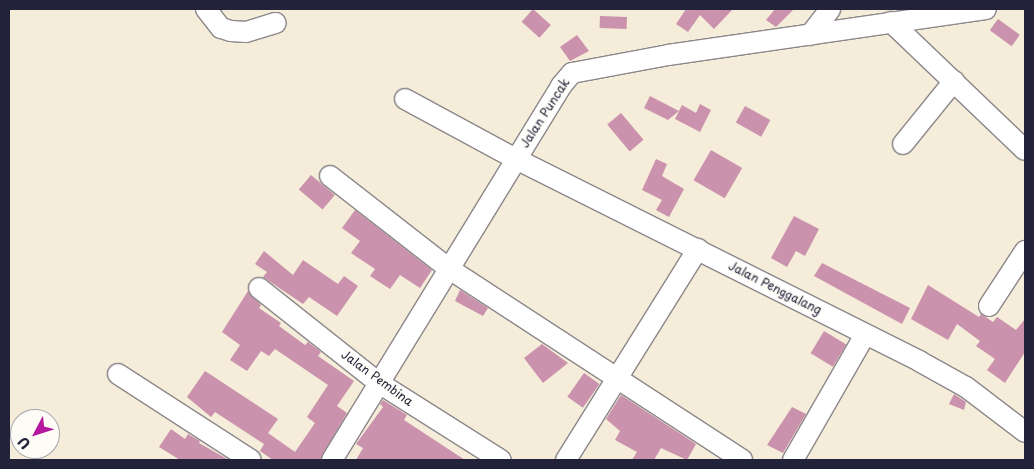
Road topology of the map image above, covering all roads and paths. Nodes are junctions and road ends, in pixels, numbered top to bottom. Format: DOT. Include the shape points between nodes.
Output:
graph roads {
  1 [pos="206,9"];
  2 [pos="830,9"];
  3 [pos="986,9"];
  4 [pos="891,22"];
  5 [pos="276,23"];
  6 [pos="810,35"];
  7 [pos="954,81"];
  8 [pos="406,99"];
  9 [pos="903,144"];
  10 [pos="1025,150"];
  11 [pos="516,159"];
  12 [pos="330,176"];
  13 [pos="698,249"];
  14 [pos="1025,251"];
  15 [pos="448,268"];
  16 [pos="259,288"];
  17 [pos="990,306"];
  18 [pos="866,335"];
  19 [pos="118,374"];
  20 [pos="618,379"];
  21 [pos="379,383"];
  22 [pos="1025,432"];
  23 [pos="251,460"];
  24 [pos="332,460"];
  25 [pos="501,460"];
  26 [pos="566,460"];
  27 [pos="742,460"];
  28 [pos="793,460"];
  1 -- 5 [label="street" via="221,28 231,31 246,32"];
  2 -- 6 [label="street"];
  3 -- 4 [label="street, Jalan Puncak"];
  4 -- 6 [label="street, Jalan Puncak"];
  4 -- 7 [label="street"];
  6 -- 11 [label="street, Jalan Puncak" via="578,70 566,78"];
  7 -- 9 [label="street"];
  7 -- 10 [label="street"];
  8 -- 11 [label="street, Jalan Penggalang"];
  11 -- 13 [label="street, Jalan Penggalang"];
  11 -- 15 [label="street, Jalan Puncak"];
  12 -- 15 [label="street"];
  13 -- 18 [label="street, Jalan Penggalang"];
  13 -- 20 [label="street"];
  14 -- 17 [label="street"];
  15 -- 20 [label="street"];
  15 -- 21 [label="street, Jalan Puncak"];
  16 -- 21 [label="street, Jalan Pembina"];
  18 -- 22 [label="street, Jalan Penggalang" via="966,387"];
  18 -- 28 [label="street"];
  19 -- 23 [label="street"];
  20 -- 26 [label="street"];
  20 -- 27 [label="street"];
  21 -- 24 [label="street, Jalan Puncak"];
  21 -- 25 [label="street, Jalan Pembina"];
}
